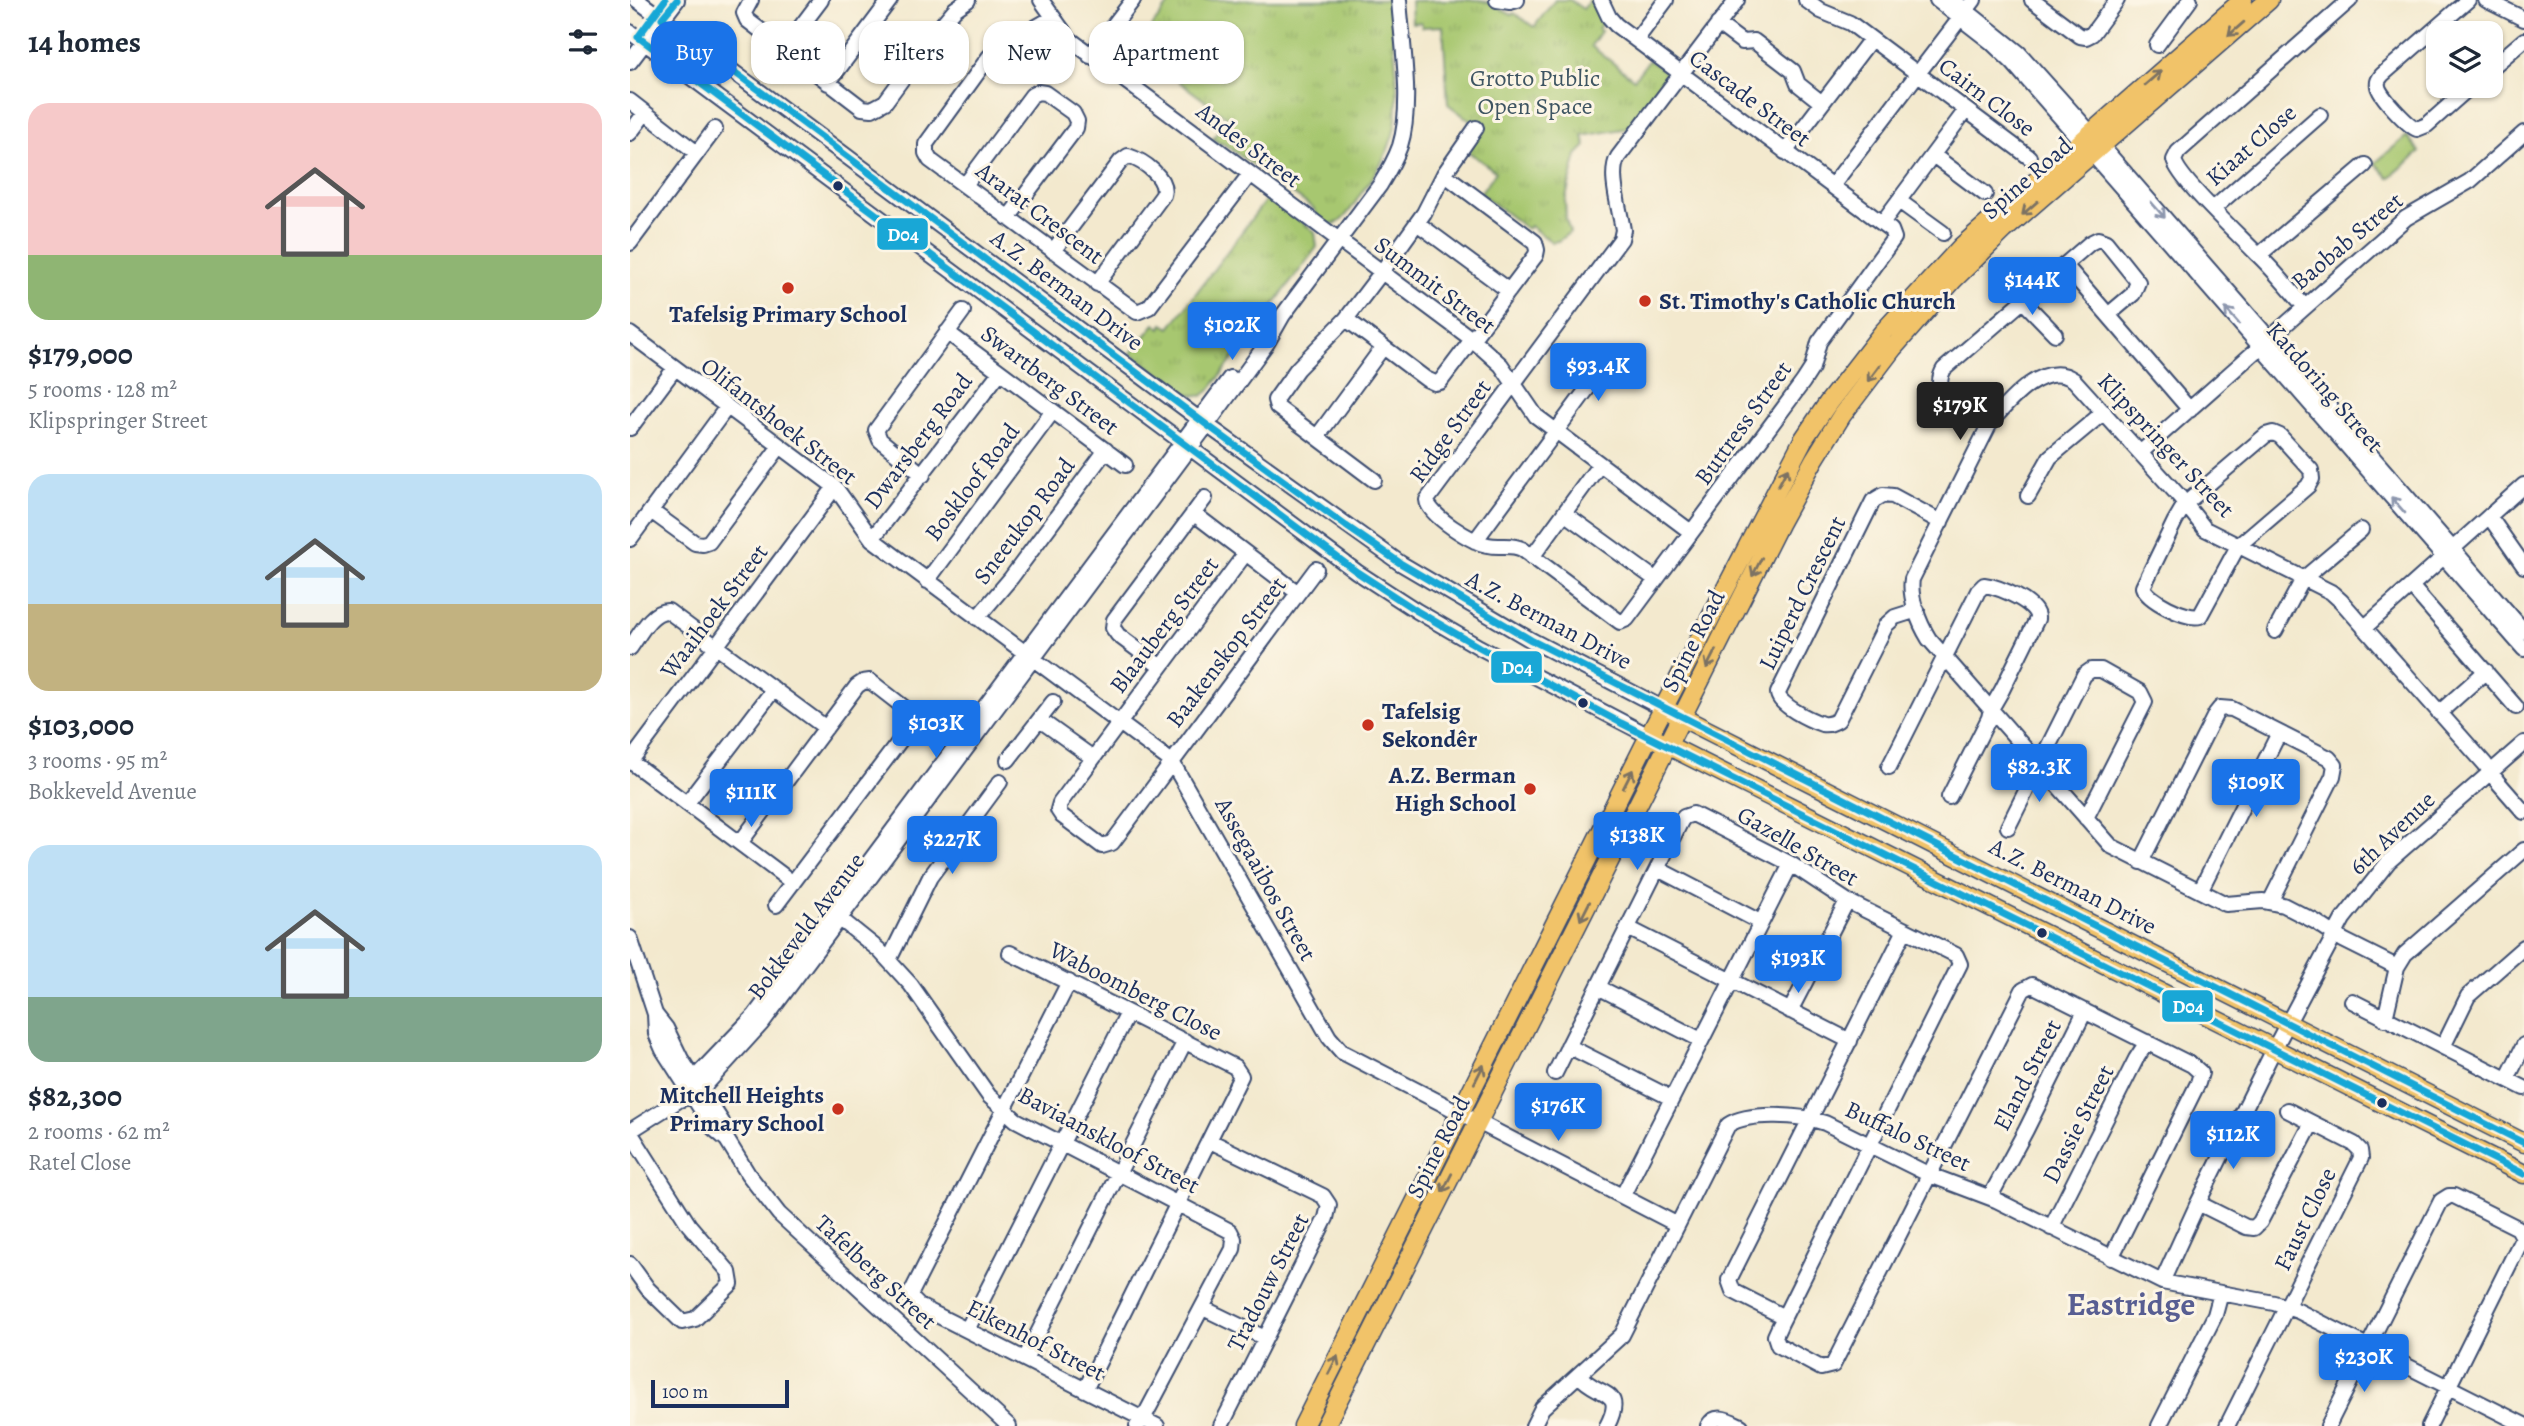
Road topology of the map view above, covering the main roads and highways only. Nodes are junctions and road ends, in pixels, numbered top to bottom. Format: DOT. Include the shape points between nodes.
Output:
graph roads {
  1 [pos="2243,0"];
  2 [pos="2269,0"];
  3 [pos="2091,143"];
  4 [pos="1664,709"];
  5 [pos="1681,717"];
  6 [pos="1649,736"];
  7 [pos="1668,745"];
  8 [pos="2524,1143"];
  9 [pos="2524,1174"];
  10 [pos="1303,1426"];
  11 [pos="1325,1426"];
  3 -- 1 [label="main road, Spine Road, one-way"];
  2 -- 3 [label="main road, Spine Road, one-way"];
  4 -- 3 [label="main road, Spine Road, one-way" via="1803,440 1828,404 1890,324 1986,223"];
  3 -- 5 [label="main road, Spine Road, one-way" via="1953,281 1842,415 1779,524"];
  4 -- 5 [label="main road, A.Z. Berman Drive"];
  4 -- 6 [label="main road, Spine Road"];
  5 -- 7 [label="main road, Spine Road"];
  5 -- 8 [label="main road, A.Z. Berman Drive"];
  6 -- 7 [label="main road"];
  10 -- 6 [label="main road, Spine Road, one-way"];
  7 -- 9 [label="main road"];
  7 -- 11 [label="main road, Spine Road, one-way"];
}
